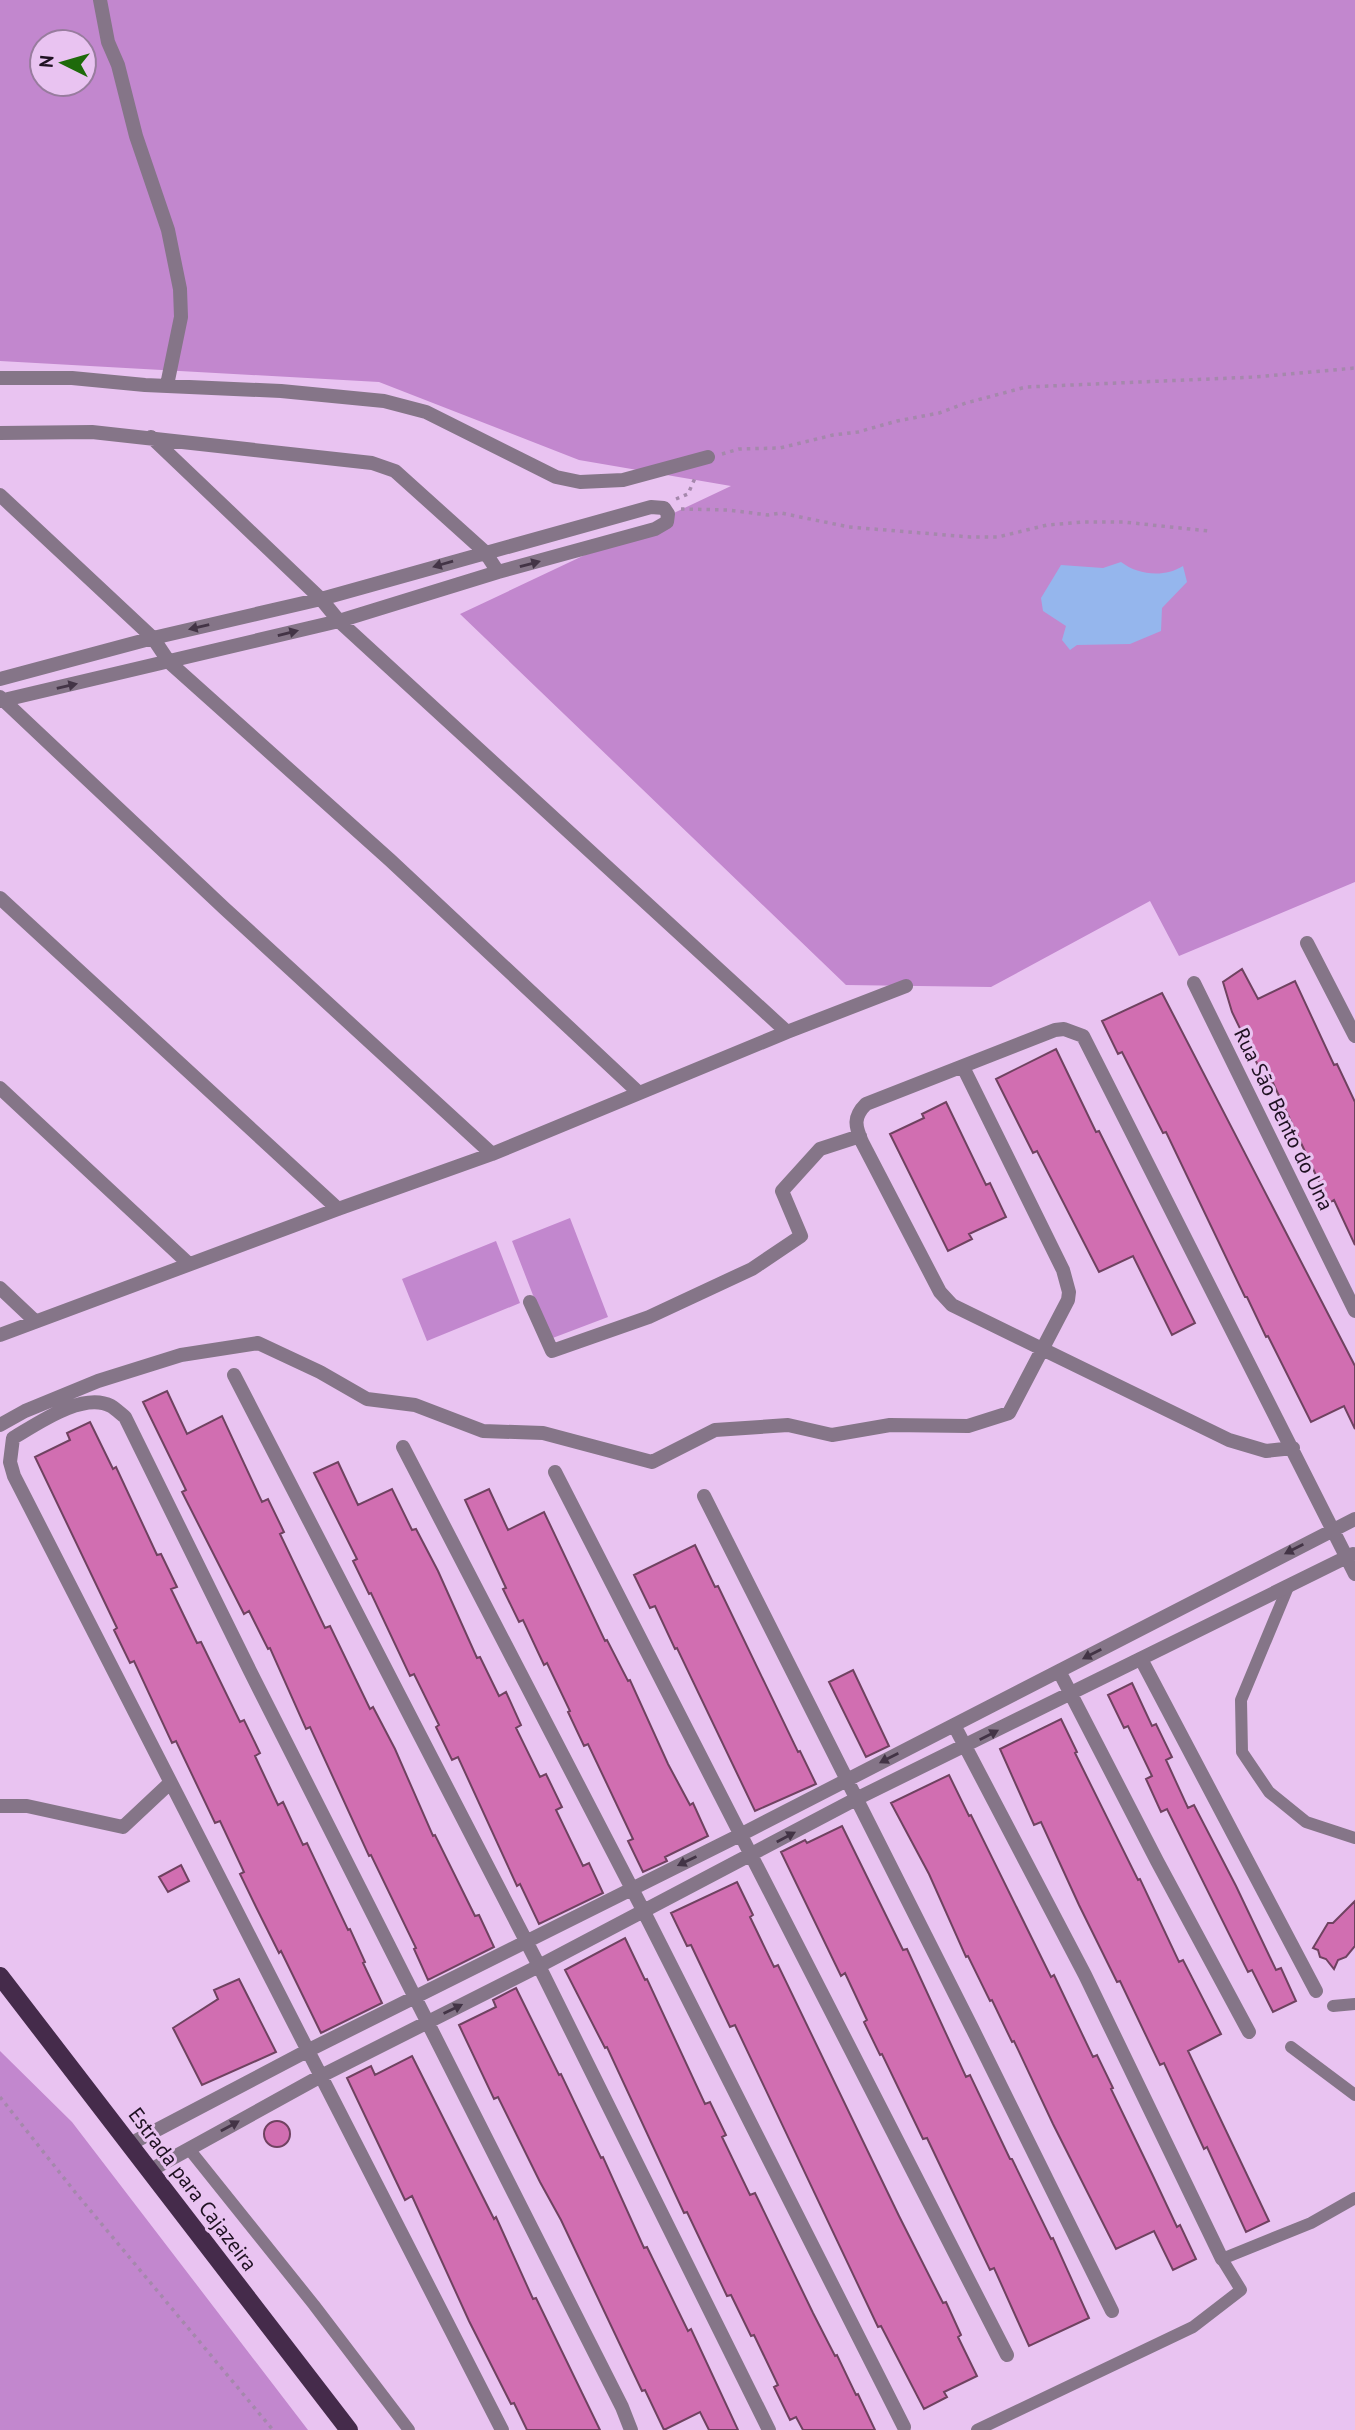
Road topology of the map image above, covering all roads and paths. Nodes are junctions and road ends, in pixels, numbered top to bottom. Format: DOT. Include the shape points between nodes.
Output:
graph roads {
  1 [pos="100,0"];
  2 [pos="1355,368"];
  3 [pos="0,378"];
  4 [pos="167,385"];
  5 [pos="0,433"];
  6 [pos="151,437"];
  7 [pos="708,457"];
  8 [pos="0,495"];
  9 [pos="660,506"];
  10 [pos="1209,531"];
  11 [pos="485,552"];
  12 [pos="498,572"];
  13 [pos="321,599"];
  14 [pos="339,621"];
  15 [pos="153,638"];
  16 [pos="169,662"];
  17 [pos="0,679"];
  18 [pos="1,699"];
  19 [pos="0,898"];
  20 [pos="1307,943"];
  21 [pos="1194,983"];
  22 [pos="906,986"];
  23 [pos="787,1032"];
  24 [pos="1355,1036"];
  25 [pos="963,1068"];
  26 [pos="0,1088"];
  27 [pos="638,1092"];
  28 [pos="860,1136"];
  29 [pos="492,1154"];
  30 [pos="338,1209"];
  31 [pos="189,1264"];
  32 [pos="0,1288"];
  33 [pos="530,1302"];
  34 [pos="1355,1311"];
  35 [pos="35,1321"];
  36 [pos="0,1335"];
  37 [pos="1042,1350"];
  38 [pos="234,1375"];
  39 [pos="0,1425"];
  40 [pos="403,1447"];
  41 [pos="1293,1448"];
  42 [pos="555,1472"];
  43 [pos="704,1496"];
  44 [pos="1355,1519"];
  45 [pos="1332,1530"];
  46 [pos="1351,1555"];
  47 [pos="1355,1574"];
  48 [pos="1288,1587"];
  49 [pos="1141,1659"];
  50 [pos="1059,1671"];
  51 [pos="1071,1693"];
  52 [pos="954,1725"];
  53 [pos="964,1748"];
  54 [pos="845,1780"];
  55 [pos="170,1783"];
  56 [pos="856,1800"];
  57 [pos="0,1806"];
  58 [pos="740,1835"];
  59 [pos="1355,1838"];
  60 [pos="751,1855"];
  61 [pos="630,1889"];
  62 [pos="643,1910"];
  63 [pos="526,1942"];
  64 [pos="539,1966"];
  65 [pos="0,1976"];
  66 [pos="1316,1991"];
  67 [pos="415,1998"];
  68 [pos="1355,2004"];
  69 [pos="1333,2006"];
  70 [pos="428,2022"];
  71 [pos="1249,2032"];
  72 [pos="1291,2048"];
  73 [pos="307,2051"];
  74 [pos="321,2076"];
  75 [pos="1355,2095"];
  76 [pos="0,2097"];
  77 [pos="130,2144"];
  78 [pos="188,2149"];
  79 [pos="149,2171"];
  80 [pos="1355,2198"];
  81 [pos="1222,2259"];
  82 [pos="1112,2311"];
  83 [pos="1007,2355"];
  84 [pos="904,2427"];
  85 [pos="273,2430"];
  86 [pos="349,2430"];
  87 [pos="409,2430"];
  88 [pos="502,2430"];
  89 [pos="631,2430"];
  90 [pos="769,2430"];
  91 [pos="977,2430"];
  1 -- 4 [label="street" via="108,42 168,230 180,289 181,317"];
  2 -- 7 [label="path" via="1026,387 858,432"];
  3 -- 4 [label="street"];
  4 -- 7 [label="street" via="281,391 401,405 441,419 556,477 580,482 623,480"];
  5 -- 6 [label="street"];
  6 -- 11 [label="street" via="385,467"];
  6 -- 13 [label="street"];
  7 -- 9 [label="path" via="688,494"];
  8 -- 15 [label="street"];
  9 -- 10 [label="path" via="781,513 849,527 970,537 998,537 1084,522"];
  9 -- 11 [label="street"];
  12 -- 9 [label="street, one-way" via="655,529 667,522"];
  11 -- 12 [label="street"];
  11 -- 13 [label="street, one-way"];
  12 -- 14 [label="street"];
  13 -- 14 [label="street"];
  13 -- 15 [label="street, one-way"];
  16 -- 14 [label="street, one-way"];
  14 -- 23 [label="street"];
  15 -- 16 [label="street"];
  15 -- 17 [label="street"];
  18 -- 16 [label="street, one-way"];
  16 -- 27 [label="street"];
  18 -- 29 [label="street"];
  19 -- 30 [label="street"];
  20 -- 24 [label="street"];
  21 -- 34 [label="street, Rua São Bento do Una"];
  22 -- 23 [label="street"];
  23 -- 27 [label="street"];
  25 -- 28 [label="street" via="866,1104 855,1117"];
  25 -- 37 [label="street" via="1067,1282 1068,1300"];
  25 -- 41 [label="street" via="1055,1030 1083,1036"];
  26 -- 31 [label="street"];
  27 -- 29 [label="street"];
  28 -- 33 [label="street" via="820,1149 782,1191 801,1236 752,1269 649,1317 552,1351"];
  28 -- 37 [label="street" via="940,1292 952,1305"];
  29 -- 30 [label="street"];
  30 -- 31 [label="street"];
  31 -- 35 [label="street"];
  32 -- 35 [label="street"];
  35 -- 36 [label="street"];
  37 -- 39 [label="street" via="1009,1413 968,1426 890,1426 832,1435 788,1425 715,1430 652,1462 543,1433 483,1431 415,1405 368,1399 258,1343 181,1355 98,1381"];
  37 -- 41 [label="street" via="1228,1440 1266,1451"];
  38 -- 63 [label="street"];
  40 -- 61 [label="street"];
  41 -- 45 [label="street"];
  42 -- 58 [label="street"];
  43 -- 54 [label="street"];
  44 -- 45 [label="street"];
  45 -- 46 [label="street"];
  45 -- 50 [label="street, one-way"];
  46 -- 47 [label="street"];
  46 -- 48 [label="street"];
  48 -- 49 [label="street"];
  48 -- 59 [label="lane" via="1241,1700 1242,1752 1269,1792 1306,1822"];
  49 -- 51 [label="street"];
  49 -- 66 [label="street"];
  50 -- 51 [label="street"];
  50 -- 52 [label="street"];
  53 -- 51 [label="street, one-way"];
  51 -- 71 [label="street"];
  52 -- 53 [label="street"];
  52 -- 54 [label="street, one-way"];
  53 -- 56 [label="street"];
  53 -- 81 [label="street" via="1084,1975"];
  54 -- 56 [label="street"];
  54 -- 58 [label="street"];
  55 -- 57 [label="street" via="123,1827 27,1806"];
  55 -- 67 [label="street" via="13,1476 13,1438 78,1404 111,1406 125,1417"];
  55 -- 73 [label="street"];
  60 -- 56 [label="street, one-way"];
  56 -- 82 [label="street"];
  58 -- 60 [label="street"];
  58 -- 61 [label="street, one-way"];
  60 -- 62 [label="street"];
  60 -- 83 [label="street"];
  61 -- 62 [label="street"];
  61 -- 63 [label="street"];
  62 -- 64 [label="street"];
  62 -- 84 [label="street"];
  63 -- 64 [label="street"];
  63 -- 67 [label="street"];
  70 -- 64 [label="street, one-way"];
  64 -- 90 [label="street"];
  65 -- 77 [label="main road, Estrada para Cajazeira"];
  67 -- 70 [label="street"];
  67 -- 73 [label="street"];
  68 -- 69 [label="lane"];
  70 -- 74 [label="street"];
  70 -- 89 [label="street"];
  72 -- 75 [label="lane"];
  73 -- 74 [label="street"];
  73 -- 77 [label="street"];
  78 -- 74 [label="street, one-way"];
  74 -- 88 [label="street"];
  76 -- 85 [label="path"];
  77 -- 79 [label="main road, Estrada para Cajazeira"];
  78 -- 79 [label="street"];
  78 -- 87 [label="lane"];
  79 -- 86 [label="main road, Estrada para Cajazeira"];
  80 -- 81 [label="lane"];
  81 -- 91 [label="lane" via="1241,2290 1193,2327"];
}
